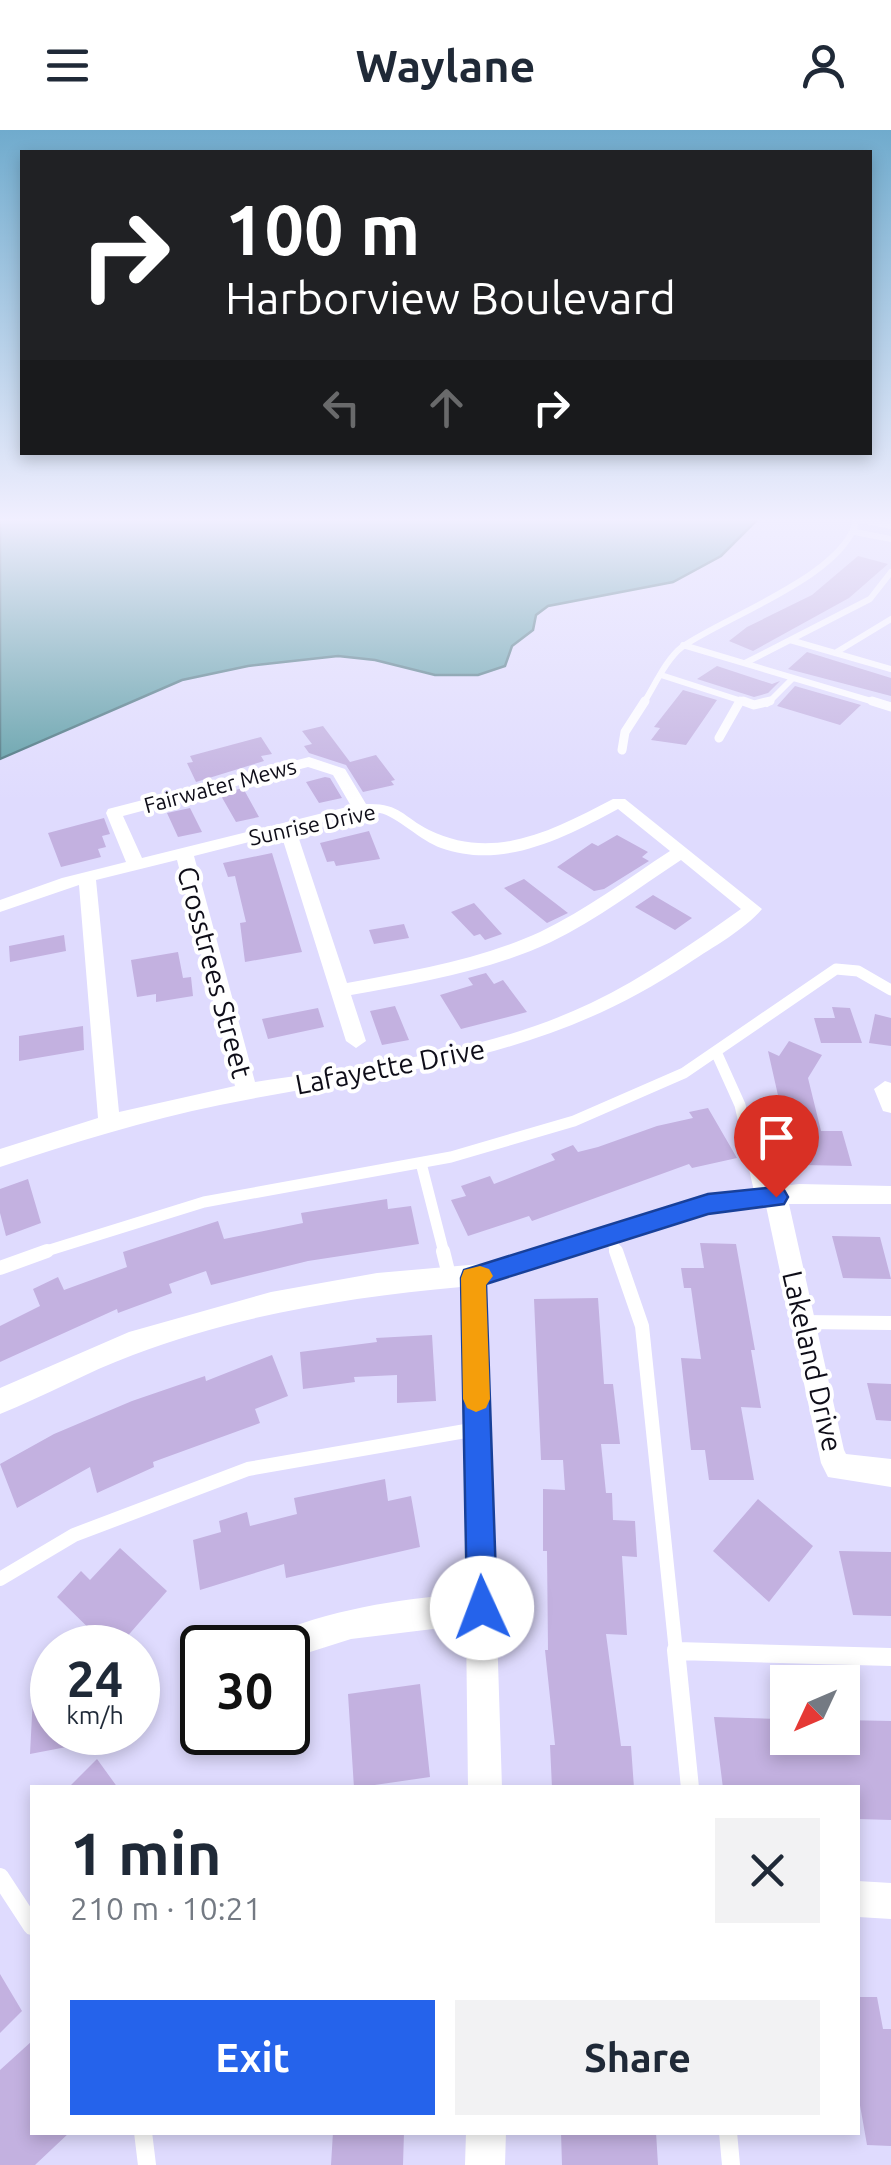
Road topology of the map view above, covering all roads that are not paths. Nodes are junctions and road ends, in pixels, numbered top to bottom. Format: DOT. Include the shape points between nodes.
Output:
graph roads {
  1 [pos="745,612"];
  2 [pos="845,612"];
  3 [pos="891,619"];
  4 [pos="790,640"];
  5 [pos="683,645"];
  6 [pos="836,653"];
  7 [pos="744,663"];
  8 [pos="891,669"];
  9 [pos="661,675"];
  10 [pos="793,678"];
  11 [pos="740,700"];
  12 [pos="891,708"];
  13 [pos="718,738"];
  14 [pos="622,750"];
  15 [pos="361,809"];
  16 [pos="287,828"];
  17 [pos="184,852"];
  18 [pos="681,852"];
  19 [pos="136,866"];
  20 [pos="88,878"];
  21 [pos="0,906"];
  22 [pos="753,908"];
  23 [pos="891,990"];
  24 [pos="339,991"];
  25 [pos="356,1041"];
  26 [pos="716,1054"];
  27 [pos="247,1092"];
  28 [pos="109,1122"];
  29 [pos="0,1158"];
  30 [pos="421,1164"];
  31 [pos="891,1195"];
  32 [pos="768,1197"];
  33 [pos="608,1234"];
  34 [pos="0,1268"];
  35 [pos="462,1278"];
  36 [pos="802,1322"];
  37 [pos="891,1323"];
  38 [pos="0,1401"];
  39 [pos="477,1428"];
  40 [pos="891,1472"];
  41 [pos="0,1579"];
  42 [pos="482,1608"];
  43 [pos="310,1638"];
  44 [pos="677,1651"];
  45 [pos="891,1658"];
  46 [pos="486,1785"];
  47 [pos="690,1785"];
  48 [pos="0,1877"];
  49 [pos="860,1899"];
  50 [pos="891,1901"];
  51 [pos="30,1923"];
  52 [pos="143,2135"];
  53 [pos="486,2135"];
  54 [pos="728,2135"];
  55 [pos="146,2165"];
  56 [pos="485,2165"];
  57 [pos="731,2165"];
  1 -- 5 [label="lane"];
  2 -- 4 [label="lane"];
  3 -- 6 [label="lane"];
  4 -- 6 [label="lane"];
  4 -- 7 [label="lane"];
  5 -- 7 [label="lane"];
  5 -- 9 [label="lane"];
  6 -- 8 [label="lane"];
  7 -- 10 [label="lane"];
  9 -- 11 [label="lane"];
  9 -- 14 [label="lane" via="625,732"];
  10 -- 11 [label="lane" via="767,704"];
  10 -- 12 [label="lane"];
  11 -- 13 [label="lane"];
  15 -- 16 [label="street, Sunrise Drive"];
  15 -- 18 [label="street, Sunrise Drive" via="386,808 417,832 458,848 508,850 554,838 619,802"];
  15 -- 19 [label="street, Fairwater Mews" via="339,772 309,762 114,813"];
  16 -- 17 [label="street, Sunrise Drive"];
  16 -- 24 [label="street"];
  17 -- 19 [label="street, Sunrise Drive"];
  17 -- 27 [label="street, Crosstrees Street"];
  18 -- 22 [label="street, Sunrise Drive"];
  18 -- 24 [label="street" via="522,947"];
  19 -- 20 [label="street, Sunrise Drive"];
  20 -- 21 [label="street, Sunrise Drive"];
  20 -- 28 [label="street"];
  22 -- 27 [label="street, Lafayette Drive" via="635,990 534,1034 455,1058"];
  23 -- 26 [label="lane" via="858,971 836,969"];
  24 -- 25 [label="street"];
  26 -- 30 [label="lane" via="607,1108"];
  26 -- 32 [label="lane" via="730,1076"];
  27 -- 28 [label="street, Lafayette Drive"];
  28 -- 29 [label="street, Lafayette Drive"];
  30 -- 34 [label="lane" via="204,1202"];
  30 -- 35 [label="lane"];
  31 -- 32 [label="street"];
  32 -- 33 [label="street" via="708,1204"];
  32 -- 36 [label="street, Lakeland Drive"];
  33 -- 35 [label="street"];
  33 -- 44 [label="lane" via="642,1326"];
  35 -- 38 [label="street" via="377,1284 194,1323"];
  35 -- 39 [label="street"];
  36 -- 37 [label="lane"];
  36 -- 40 [label="street, Lakeland Drive" via="838,1467"];
  39 -- 41 [label="lane" via="248,1469 74,1535"];
  39 -- 42 [label="street"];
  42 -- 43 [label="street" via="376,1620"];
  42 -- 46 [label="street"];
  44 -- 45 [label="lane"];
  44 -- 47 [label="lane"];
  48 -- 51 [label="lane"];
  49 -- 50 [label="street"];
  52 -- 55 [label="lane"];
  53 -- 56 [label="street"];
  54 -- 57 [label="lane"];
}
